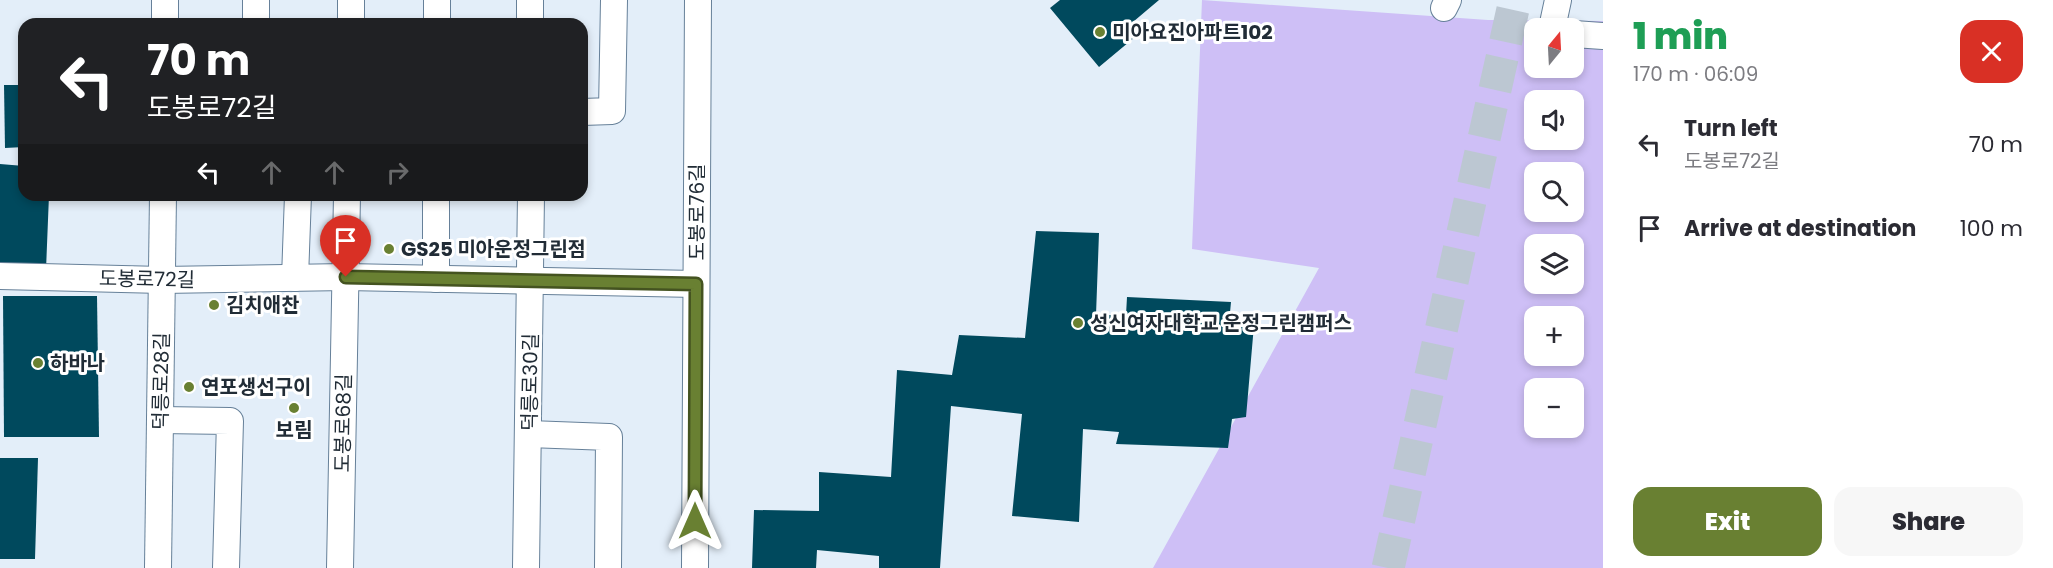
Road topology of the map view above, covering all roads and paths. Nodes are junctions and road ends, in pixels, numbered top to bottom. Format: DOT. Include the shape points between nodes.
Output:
graph roads {
  1 [pos="165,0"];
  2 [pos="256,0"];
  3 [pos="351,0"];
  4 [pos="436,0"];
  5 [pos="530,0"];
  6 [pos="614,0"];
  7 [pos="698,0"];
  8 [pos="1558,0"];
  9 [pos="165,18"];
  10 [pos="256,18"];
  11 [pos="351,18"];
  12 [pos="436,18"];
  13 [pos="530,18"];
  14 [pos="1554,18"];
  15 [pos="1584,35"];
  16 [pos="1603,36"];
  17 [pos="588,112"];
  18 [pos="163,201"];
  19 [pos="298,201"];
  20 [pos="347,201"];
  21 [pos="436,201"];
  22 [pos="531,201"];
  23 [pos="0,276"];
  24 [pos="346,277"];
  25 [pos="295,278"];
  26 [pos="436,279"];
  27 [pos="162,280"];
  28 [pos="532,281"];
  29 [pos="696,284"];
  30 [pos="160,420"];
  31 [pos="529,434"];
  32 [pos="158,568"];
  33 [pos="226,568"];
  34 [pos="340,568"];
  35 [pos="526,568"];
  36 [pos="608,568"];
  37 [pos="695,568"];
  1 -- 9 [label="street"];
  2 -- 10 [label="street"];
  3 -- 11 [label="street"];
  4 -- 12 [label="street"];
  5 -- 13 [label="street"];
  6 -- 17 [label="street" via="612,111"];
  7 -- 29 [label="street, 도봉로76길"];
  8 -- 14 [label="street"];
  15 -- 16 [label="street"];
  18 -- 27 [label="street, 덕릉로28길"];
  19 -- 25 [label="street"];
  20 -- 24 [label="street"];
  21 -- 26 [label="street"];
  22 -- 28 [label="street, 덕릉로30길"];
  23 -- 27 [label="street, 도봉로72길"];
  24 -- 25 [label="street, 도봉로72길"];
  24 -- 26 [label="street, 도봉로72길"];
  24 -- 34 [label="street, 도봉로68길"];
  25 -- 27 [label="street, 도봉로72길"];
  26 -- 28 [label="street, 도봉로72길"];
  27 -- 30 [label="street, 덕릉로28길"];
  28 -- 29 [label="street, 도봉로72길"];
  28 -- 31 [label="street, 덕릉로30길"];
  29 -- 37 [label="street, 도봉로76길"];
  30 -- 32 [label="street, 덕릉로28길"];
  30 -- 33 [label="street" via="230,421"];
  31 -- 35 [label="street, 덕릉로30길"];
  31 -- 36 [label="street" via="609,437"];
}
